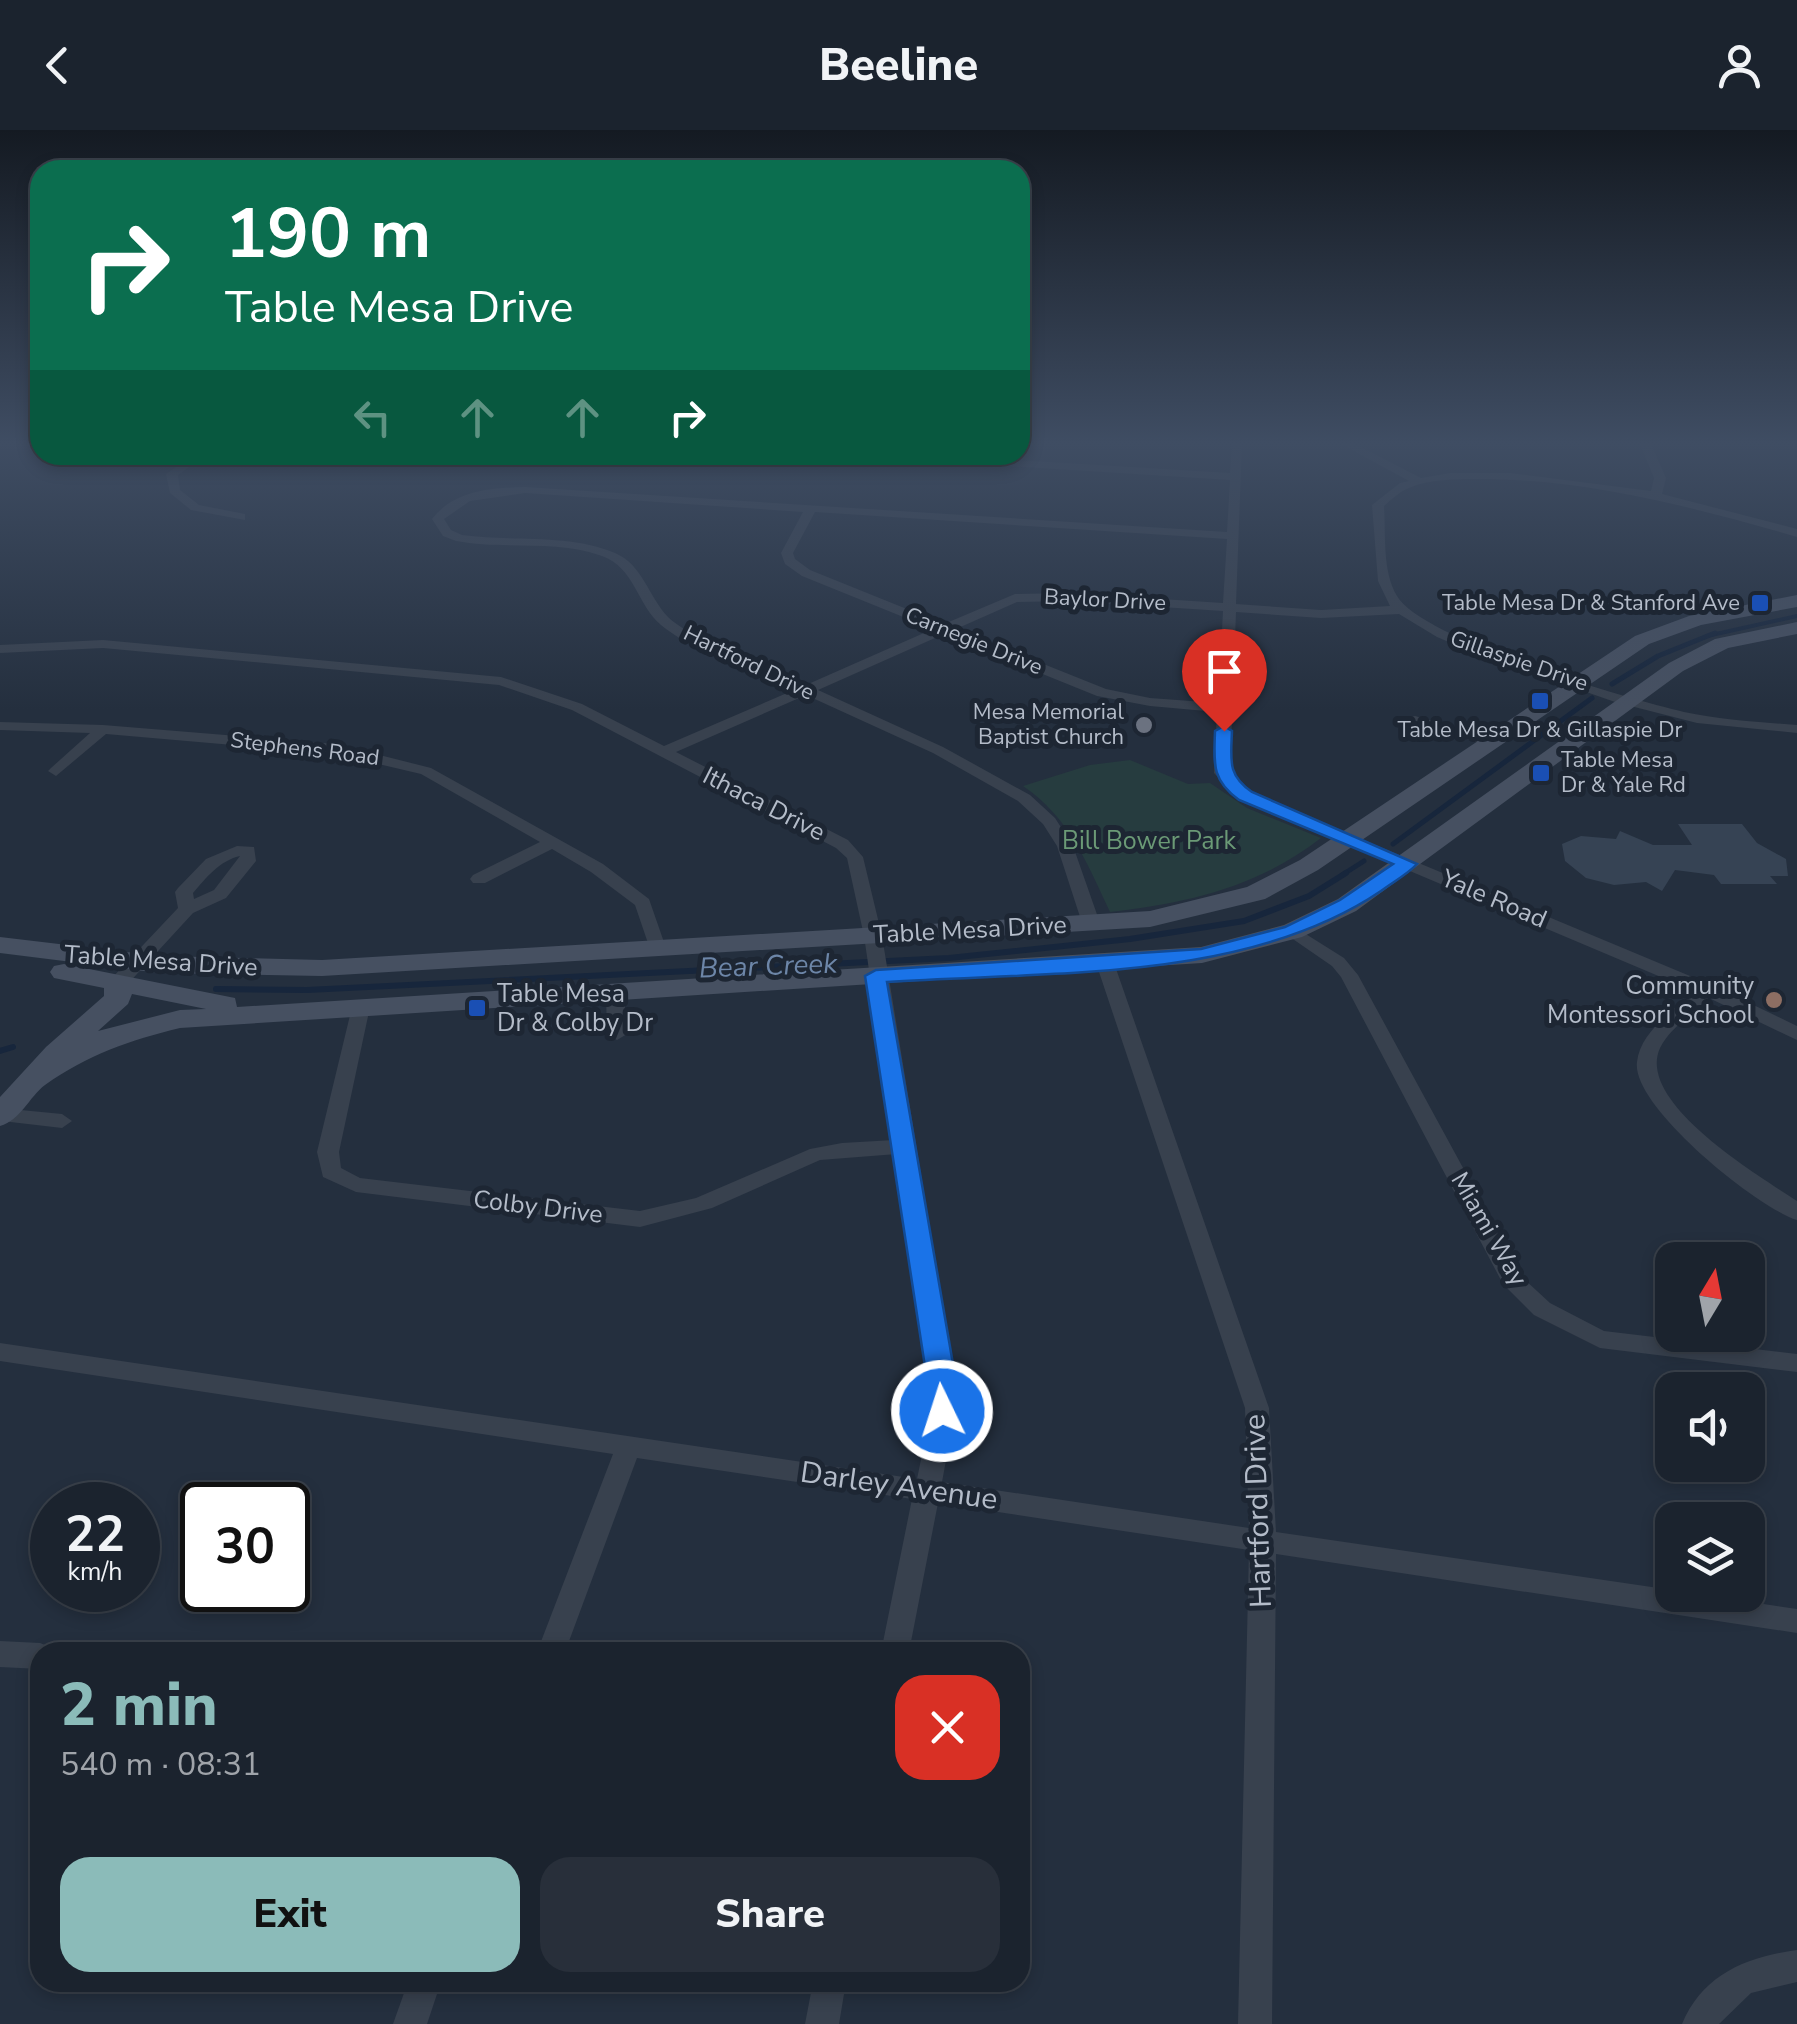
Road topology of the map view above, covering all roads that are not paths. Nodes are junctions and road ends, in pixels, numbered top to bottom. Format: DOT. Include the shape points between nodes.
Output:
graph roads {
  1 [pos="447,532"];
  2 [pos="798,532"];
  3 [pos="1179,532"];
  4 [pos="1233,532"];
  5 [pos="1381,532"];
  6 [pos="1233,536"];
  7 [pos="1797,601"];
  8 [pos="1229,608"];
  9 [pos="1399,610"];
  10 [pos="941,628"];
  11 [pos="1797,628"];
  12 [pos="0,648"];
  13 [pos="1577,682"];
  14 [pos="803,690"];
  15 [pos="1632,700"];
  16 [pos="1224,708"];
  17 [pos="1415,720"];
  18 [pos="0,726"];
  19 [pos="103,729"];
  20 [pos="1797,730"];
  21 [pos="1490,741"];
  22 [pos="664,752"];
  23 [pos="56,771"];
  24 [pos="1349,839"];
  25 [pos="549,844"];
  26 [pos="1408,864"];
  27 [pos="479,879"];
  28 [pos="186,910"];
  29 [pos="1091,923"];
  30 [pos="1292,931"];
  31 [pos="0,945"];
  32 [pos="657,948"];
  33 [pos="0,956"];
  34 [pos="874,957"];
  35 [pos="1105,962"];
  36 [pos="127,974"];
  37 [pos="1708,990"];
  38 [pos="615,992"];
  39 [pos="362,1007"];
  40 [pos="297,1011"];
  41 [pos="617,1034"];
  42 [pos="1797,1034"];
  43 [pos="34,1080"];
  44 [pos="1,1115"];
  45 [pos="62,1121"];
  46 [pos="905,1146"];
  47 [pos="1797,1212"];
  48 [pos="0,1352"];
  49 [pos="1797,1363"];
  50 [pos="629,1446"];
  51 [pos="928,1490"];
  52 [pos="1262,1540"];
  53 [pos="1797,1621"];
  54 [pos="555,1642"];
  55 [pos="897,1642"];
  56 [pos="0,1654"];
  57 [pos="30,1656"];
  58 [pos="1797,1966"];
  59 [pos="421,1992"];
  60 [pos="828,1992"];
  61 [pos="410,2024"];
  62 [pos="822,2024"];
  63 [pos="1255,2024"];
  64 [pos="1700,2024"];
  1 -- 14 [label="street, Hartford Drive" via="618,558 664,621"];
  2 -- 10 [label="street, Carnegie Drive" via="787,553 796,568"];
  3 -- 6 [label="street, Hartford Drive"];
  4 -- 6 [label="street, Yale Road"];
  5 -- 9 [label="street" via="1388,593"];
  6 -- 8 [label="street, Yale Road"];
  7 -- 13 [label="street, Table Mesa Drive" via="1663,631"];
  8 -- 9 [label="street, Baylor Drive"];
  8 -- 10 [label="street, Baylor Drive" via="1035,596 997,602"];
  8 -- 16 [label="street, Yale Road"];
  9 -- 13 [label="street, Gillaspie Drive" via="1456,641"];
  10 -- 14 [label="street, Baylor Drive"];
  10 -- 16 [label="street, Carnegie Drive" via="1102,693"];
  11 -- 15 [label="street, Table Mesa Drive" via="1699,653"];
  12 -- 22 [label="street, Ithaca Drive" via="103,644 460,674 529,688"];
  13 -- 15 [label="street, Gillaspie Drive"];
  13 -- 21 [label="street, Table Mesa Drive"];
  14 -- 22 [label="street, Baylor Drive"];
  14 -- 29 [label="street, Hartford Drive" via="938,750 1024,798 1065,846"];
  15 -- 20 [label="street, Gillaspie Drive" via="1725,723"];
  15 -- 26 [label="street, Table Mesa Drive"];
  16 -- 24 [label="street, Yale Road" via="1222,773 1230,785"];
  17 -- 21 [label="street"];
  18 -- 19 [label="street, Stephens Road"];
  19 -- 23 [label="street"];
  19 -- 25 [label="street, Stephens Road" via="386,758 426,771"];
  21 -- 24 [label="street, Table Mesa Drive"];
  22 -- 34 [label="street, Ithaca Drive" via="842,844 855,857"];
  24 -- 26 [label="street, Yale Road"];
  24 -- 29 [label="street, Table Mesa Drive" via="1256,893 1150,919"];
  25 -- 27 [label="street"];
  25 -- 32 [label="street, Stephens Road" via="597,868 642,903"];
  26 -- 30 [label="street, Table Mesa Drive"];
  26 -- 37 [label="street, Yale Road"];
  28 -- 36 [label="street"];
  29 -- 34 [label="street, Table Mesa Drive"];
  30 -- 35 [label="street, Table Mesa Drive" via="1202,955"];
  30 -- 49 [label="street, Miami Way" via="1349,975 1516,1284 1542,1309 1600,1338"];
  31 -- 36 [label="street, Table Mesa Drive"];
  32 -- 34 [label="street, Table Mesa Drive"];
  32 -- 36 [label="street, Table Mesa Drive"];
  33 -- 36 [label="street, Table Mesa Drive"];
  34 -- 35 [label="street, Table Mesa Drive"];
  34 -- 38 [label="street, Table Mesa Drive"];
  34 -- 46 [label="street, Ithaca Drive"];
  35 -- 52 [label="street, Hartford Drive" via="1257,1408"];
  36 -- 40 [label="street, Table Mesa Drive" via="238,1007"];
  36 -- 43 [label="street" via="118,998"];
  37 -- 42 [label="street, Yale Road"];
  37 -- 47 [label="street" via="1652,1044 1646,1060 1650,1080 1687,1135 1710,1156"];
  38 -- 39 [label="street, Table Mesa Drive"];
  38 -- 41 [label="street"];
  39 -- 40 [label="street, Table Mesa Drive"];
  39 -- 46 [label="street, Colby Drive" via="328,1152 331,1172 356,1185 640,1220 705,1203 809,1156"];
  40 -- 43 [label="street, Table Mesa Drive" via="137,1027 101,1039"];
  43 -- 44 [label="street"];
  44 -- 45 [label="street"];
  46 -- 51 [label="street, Ithaca Drive" via="940,1364 942,1411"];
  48 -- 50 [label="street, Darley Avenue"];
  50 -- 51 [label="street, Darley Avenue"];
  50 -- 54 [label="street"];
  51 -- 52 [label="street, Darley Avenue"];
  51 -- 55 [label="street, Ithaca Drive"];
  52 -- 53 [label="street, Darley Avenue"];
  52 -- 63 [label="street, Hartford Drive"];
  56 -- 57 [label="street"];
  58 -- 64 [label="street" via="1757,1970 1718,1994"];
  59 -- 61 [label="street"];
  60 -- 62 [label="street"];
}
